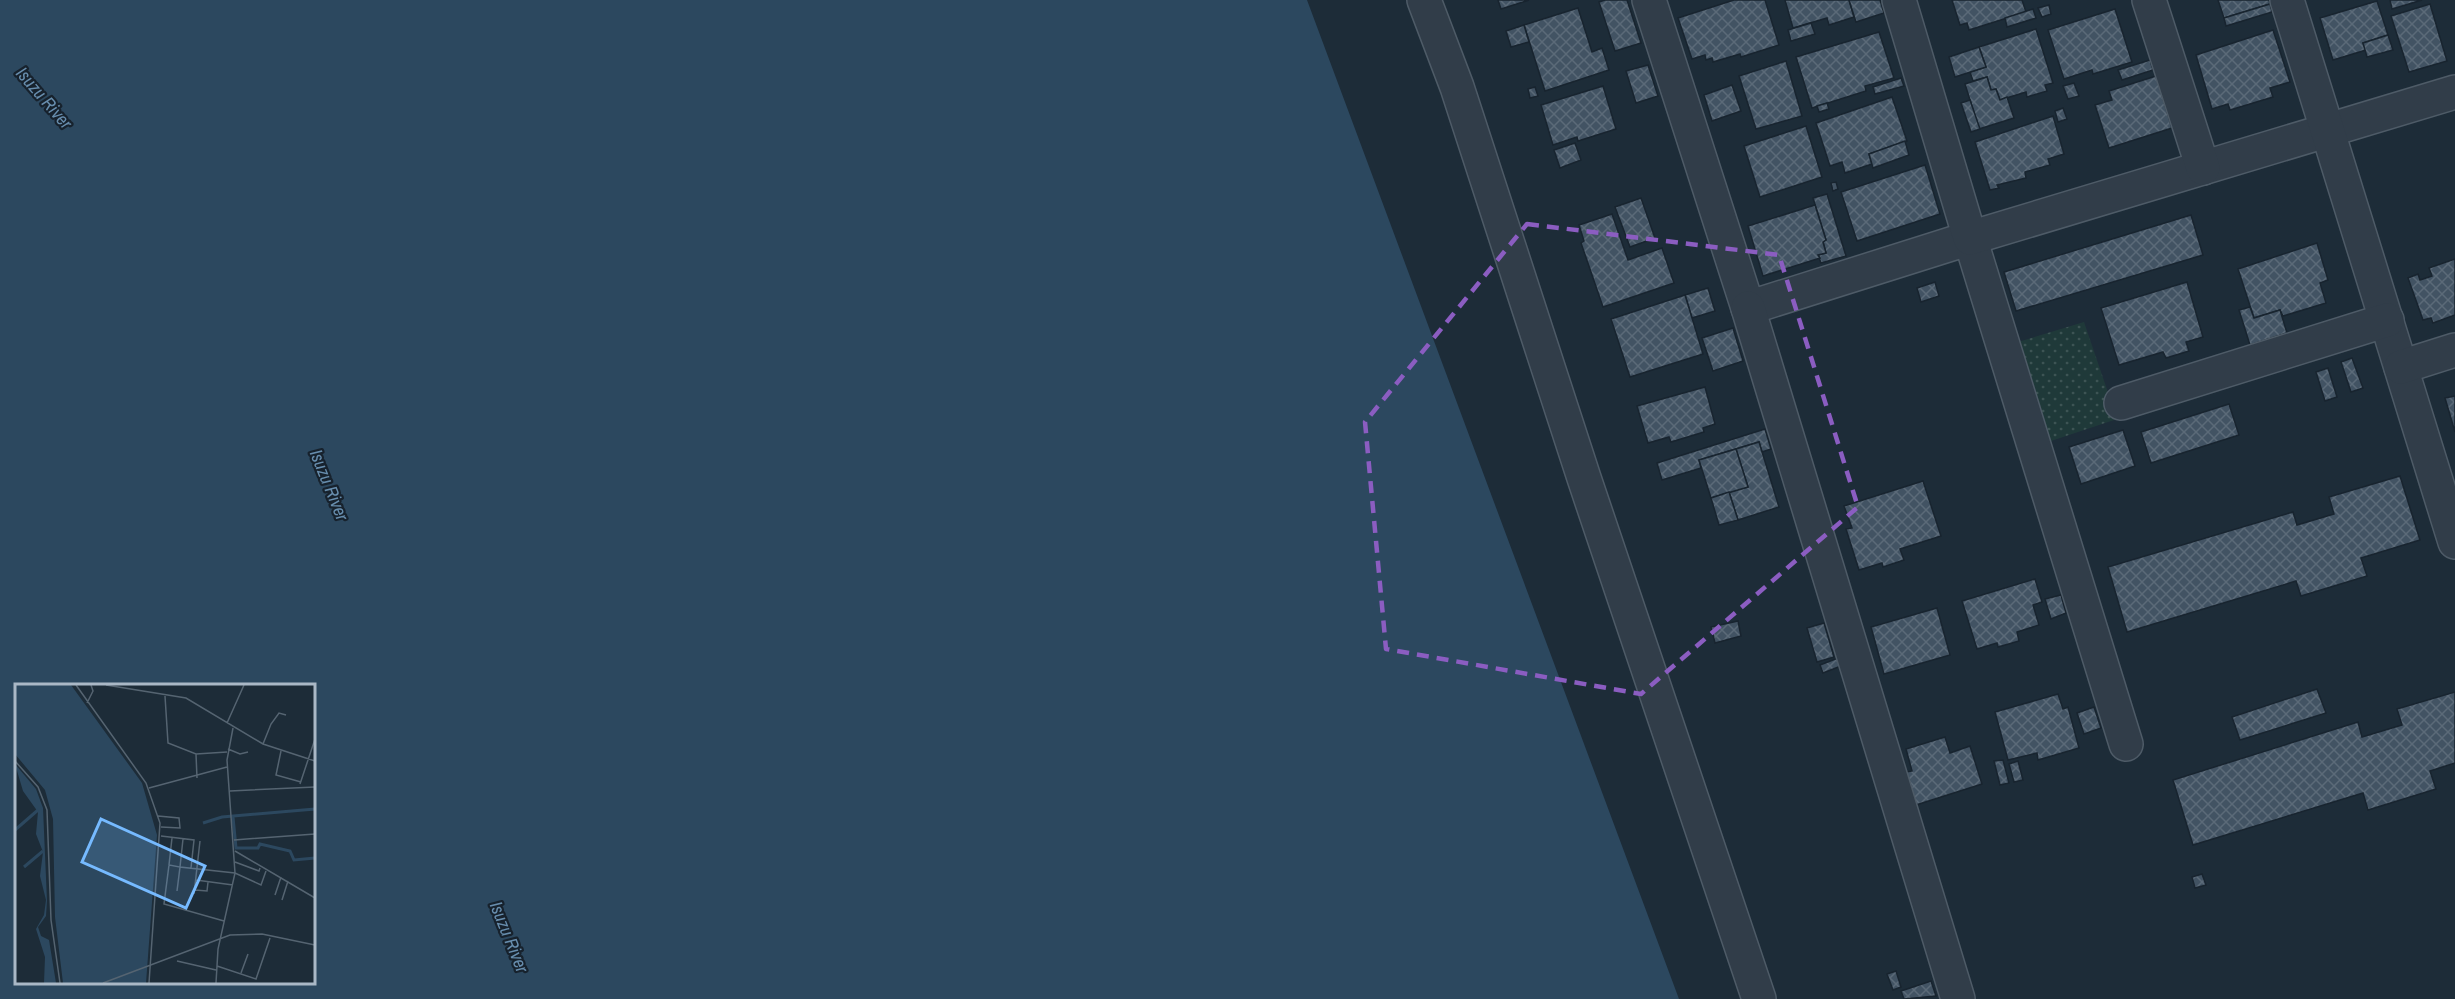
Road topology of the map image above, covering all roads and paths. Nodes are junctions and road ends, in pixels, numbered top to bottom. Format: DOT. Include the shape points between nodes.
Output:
graph roads {
  1 [pos="1424,0"];
  2 [pos="1649,0"];
  3 [pos="1899,0"];
  4 [pos="2149,0"];
  5 [pos="2287,0"];
  6 [pos="2455,92"];
  7 [pos="2328,130"];
  8 [pos="2203,168"];
  9 [pos="1970,238"];
  10 [pos="1748,309"];
  11 [pos="2387,320"];
  12 [pos="2455,350"];
  13 [pos="2401,367"];
  14 [pos="2121,403"];
  15 [pos="2455,542"];
  16 [pos="2126,744"];
  17 [pos="1760,999"];
  18 [pos="1958,999"];
  1 -- 17 [label="street" via="1457,87"];
  2 -- 10 [label="street"];
  3 -- 9 [label="street"];
  4 -- 8 [label="street"];
  5 -- 7 [label="street"];
  6 -- 7 [label="street"];
  7 -- 8 [label="street"];
  7 -- 11 [label="street"];
  8 -- 9 [label="street"];
  9 -- 10 [label="street"];
  9 -- 16 [label="street"];
  10 -- 18 [label="street"];
  11 -- 13 [label="street"];
  11 -- 14 [label="street"];
  12 -- 13 [label="street"];
  13 -- 15 [label="street"];
}
